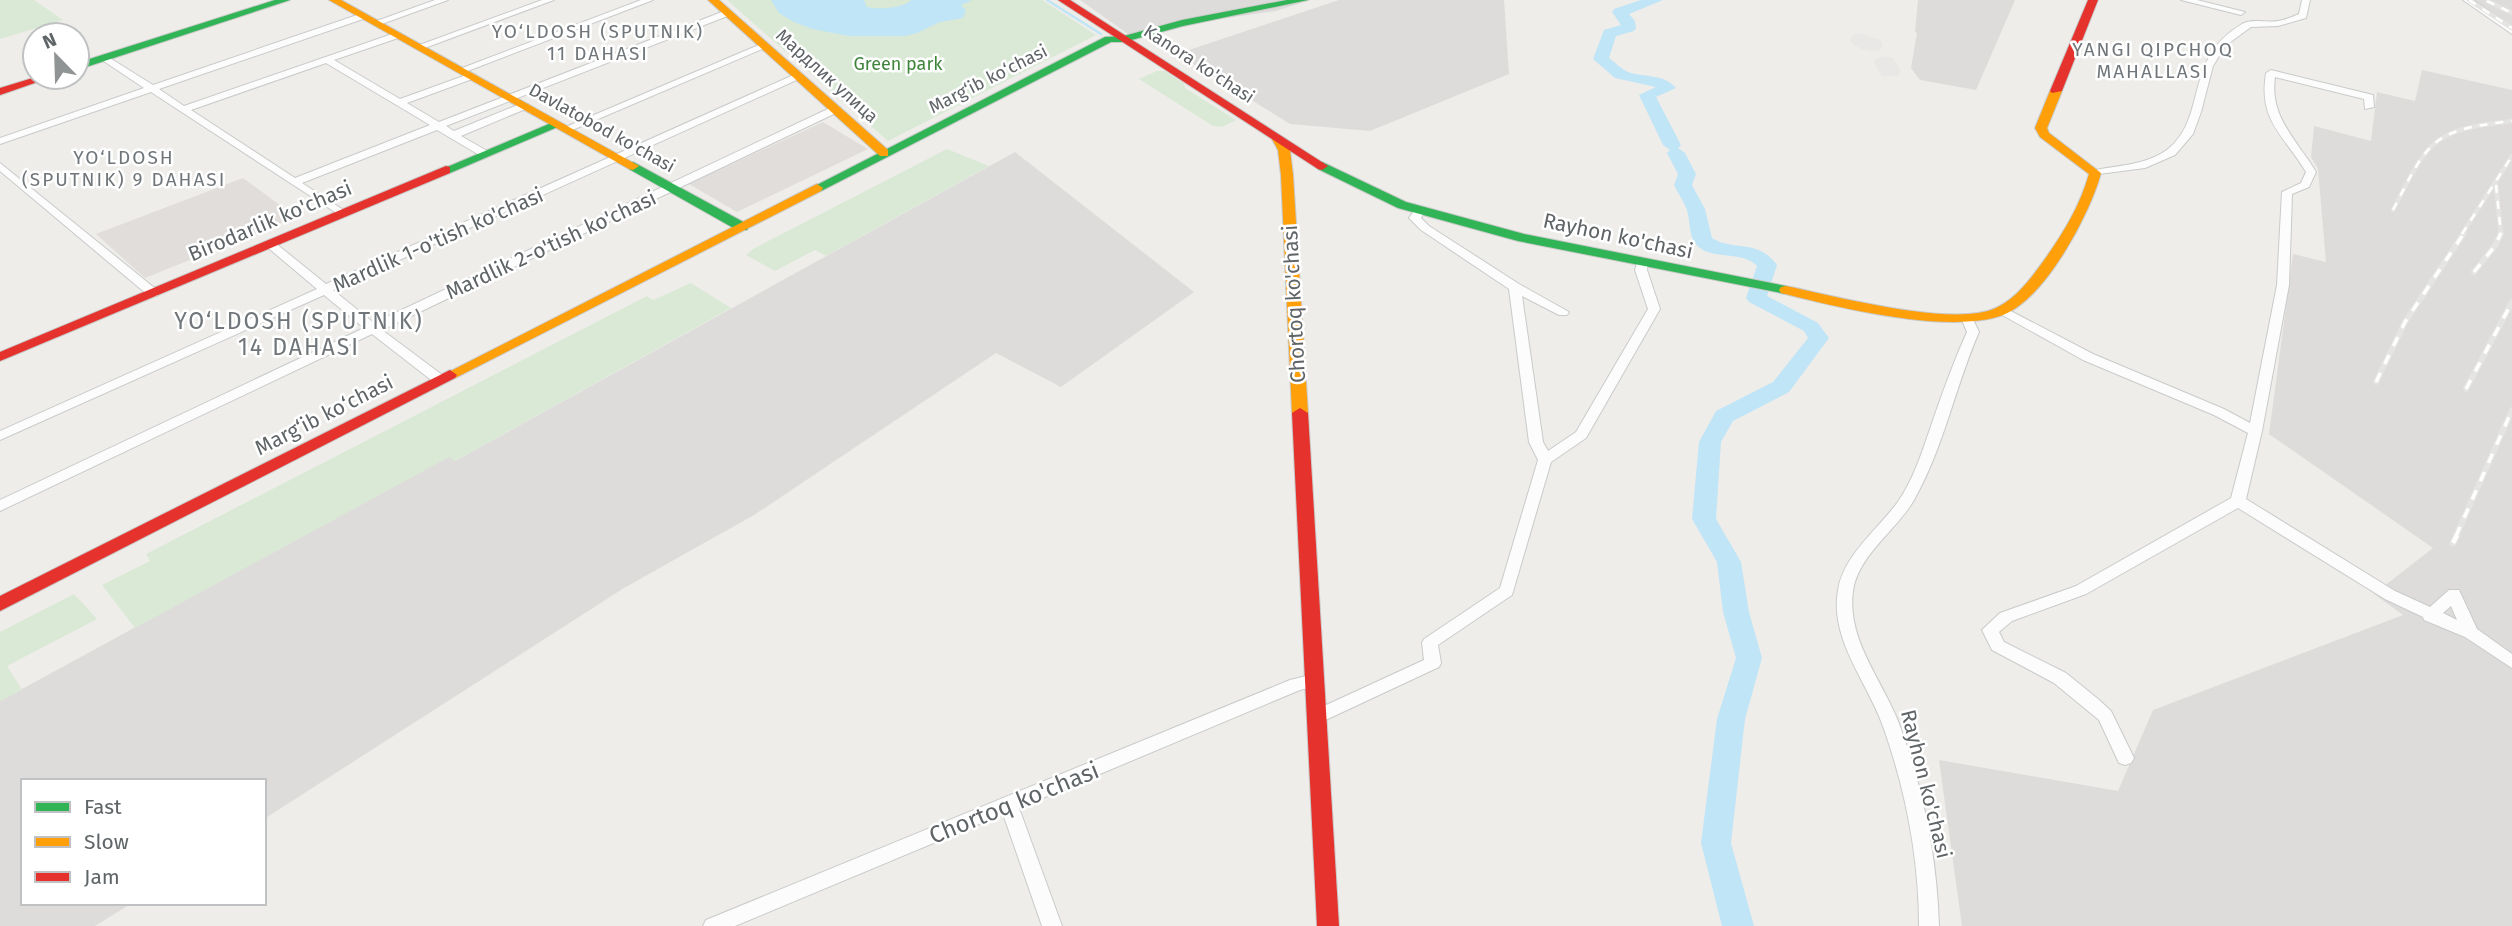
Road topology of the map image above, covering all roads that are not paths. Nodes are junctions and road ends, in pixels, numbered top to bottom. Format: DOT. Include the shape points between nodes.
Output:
graph roads {
  1 [pos="285,0"];
  2 [pos="444,0"];
  3 [pos="550,0"];
  4 [pos="649,0"];
  5 [pos="713,0"];
  6 [pos="1063,0"];
  7 [pos="1281,0"];
  8 [pos="1303,0"];
  9 [pos="2093,0"];
  10 [pos="2185,0"];
  11 [pos="2239,0"];
  12 [pos="2305,0"];
  13 [pos="2467,0"];
  14 [pos="341,1"];
  15 [pos="2241,12"];
  16 [pos="727,13"];
  17 [pos="369,20"];
  18 [pos="2247,24"];
  19 [pos="1154,30"];
  20 [pos="2512,31"];
  21 [pos="398,35"];
  22 [pos="1115,36"];
  23 [pos="764,46"];
  24 [pos="419,47"];
  25 [pos="1152,56"];
  26 [pos="105,58"];
  27 [pos="327,60"];
  28 [pos="91,62"];
  29 [pos="467,73"];
  30 [pos="798,76"];
  31 [pos="21,85"];
  32 [pos="152,88"];
  33 [pos="0,92"];
  34 [pos="517,102"];
  35 [pos="399,103"];
  36 [pos="2369,107"];
  37 [pos="184,109"];
  38 [pos="836,109"];
  39 [pos="438,125"];
  40 [pos="561,126"];
  41 [pos="454,135"];
  42 [pos="1278,139"];
  43 [pos="0,141"];
  44 [pos="485,153"];
  45 [pos="884,153"];
  46 [pos="618,159"];
  47 [pos="1323,167"];
  48 [pos="3,171"];
  49 [pos="2095,173"];
  50 [pos="1287,175"];
  51 [pos="294,182"];
  52 [pos="671,189"];
  53 [pos="1419,211"];
  54 [pos="341,213"];
  55 [pos="742,227"];
  56 [pos="270,244"];
  57 [pos="1642,262"];
  58 [pos="1515,286"];
  59 [pos="326,290"];
  60 [pos="153,293"];
  61 [pos="2001,311"];
  62 [pos="1563,312"];
  63 [pos="1967,318"];
  64 [pos="373,329"];
  65 [pos="0,357"];
  66 [pos="440,380"];
  67 [pos="2255,431"];
  68 [pos="0,436"];
  69 [pos="1545,460"];
  70 [pos="2238,501"];
  71 [pos="0,506"];
  72 [pos="0,604"];
  73 [pos="2430,616"];
  74 [pos="2471,633"];
  75 [pos="2512,662"];
  76 [pos="1314,680"];
  77 [pos="1317,717"];
  78 [pos="2125,758"];
  79 [pos="1009,805"];
  80 [pos="713,926"];
  81 [pos="1052,926"];
  82 [pos="1328,926"];
  83 [pos="1930,926"];
  1 -- 26 [label="street"];
  2 -- 17 [label="street"];
  3 -- 24 [label="street"];
  4 -- 29 [label="street"];
  5 -- 16 [label="street, Мардлик улица"];
  6 -- 22 [label="street, Kanora ko'chasi"];
  7 -- 22 [label="street" via="1161,18"];
  8 -- 19 [label="street"];
  9 -- 49 [label="street" via="2040,128 2046,138 2082,159"];
  10 -- 15 [label="street"];
  11 -- 15 [label="street"];
  12 -- 18 [label="street" via="2303,16 2281,24"];
  13 -- 20 [label="street"];
  14 -- 17 [label="street, Davlatobod ko'chasi"];
  15 -- 18 [label="street"];
  16 -- 23 [label="street, Мардлик улица"];
  16 -- 34 [label="street"];
  17 -- 21 [label="street, Davlatobod ko'chasi"];
  17 -- 32 [label="street"];
  18 -- 49 [label="street" via="2214,52 2190,132 2178,149 2143,167"];
  19 -- 22 [label="street"];
  19 -- 25 [label="street" via="1146,41"];
  21 -- 24 [label="street, Davlatobod ko'chasi"];
  21 -- 27 [label="street"];
  22 -- 25 [label="street, Kanora ko'chasi"];
  22 -- 45 [label="street, Marg‘ib ko‘chasi"];
  23 -- 30 [label="street, Мардлик улица"];
  23 -- 40 [label="street"];
  24 -- 29 [label="street, Davlatobod ko'chasi"];
  25 -- 42 [label="street, Kanora ko'chasi"];
  26 -- 28 [label="street"];
  26 -- 32 [label="street"];
  27 -- 35 [label="street"];
  27 -- 37 [label="street"];
  29 -- 34 [label="street, Davlatobod ko'chasi"];
  29 -- 35 [label="street"];
  30 -- 38 [label="street, Мардлик улица"];
  30 -- 46 [label="street, Mardlik 1-o'tish ko'chasi"];
  31 -- 33 [label="street"];
  32 -- 37 [label="street"];
  32 -- 43 [label="street"];
  34 -- 39 [label="street"];
  34 -- 40 [label="street, Davlatobod ko'chasi"];
  34 -- 41 [label="street"];
  35 -- 39 [label="street"];
  36 -- 67 [label="street" via="2369,97 2271,73 2268,100 2280,127 2311,172 2305,185 2287,192 2283,285"];
  37 -- 51 [label="street"];
  38 -- 45 [label="street, Мардлик улица"];
  38 -- 52 [label="street, Mardlik 2-o'tish ko'chasi"];
  39 -- 41 [label="street"];
  39 -- 51 [label="street"];
  40 -- 44 [label="street, Birodarlik ko'chasi"];
  40 -- 46 [label="street, Davlatobod ko'chasi"];
  41 -- 44 [label="street"];
  42 -- 47 [label="street, Rayhon ko'chasi"];
  42 -- 50 [label="street, Chortoq ko'chasi"];
  44 -- 54 [label="street, Birodarlik ko'chasi"];
  45 -- 55 [label="street, Marg‘ib ko‘chasi"];
  46 -- 52 [label="street, Davlatobod ko'chasi"];
  46 -- 59 [label="street, Mardlik 1-o'tish ko'chasi"];
  47 -- 50 [label="street" via="1299,163 1290,167"];
  47 -- 53 [label="street, Rayhon ko'chasi"];
  48 -- 60 [label="street"];
  49 -- 61 [label="street, Rayhon ko'chasi" via="2057,253 2021,297"];
  50 -- 76 [label="street, Chortoq ko'chasi"];
  51 -- 54 [label="street"];
  52 -- 55 [label="street, Davlatobod ko'chasi"];
  52 -- 64 [label="street, Mardlik 2-o'tish ko'chasi"];
  53 -- 57 [label="street, Rayhon ko'chasi"];
  53 -- 58 [label="street" via="1415,218 1425,228"];
  54 -- 56 [label="street, Birodarlik ko'chasi"];
  55 -- 66 [label="street, Marg‘ib ko‘chasi"];
  56 -- 59 [label="street"];
  56 -- 60 [label="street, Birodarlik ko'chasi"];
  57 -- 63 [label="street, Rayhon ko'chasi" via="1923,315"];
  57 -- 69 [label="street" via="1654,309 1581,435"];
  58 -- 62 [label="street"];
  58 -- 69 [label="street" via="1536,443"];
  59 -- 64 [label="street"];
  59 -- 68 [label="street, Mardlik 1-o'tish ko'chasi"];
  60 -- 65 [label="street, Birodarlik ko'chasi"];
  61 -- 63 [label="street, Rayhon ko'chasi"];
  61 -- 67 [label="street" via="2088,357"];
  63 -- 83 [label="street, Rayhon ko'chasi" via="1973,332 1927,460 1906,502 1863,555 1844,589 1846,632 1881,697 1912,803 1928,880"];
  64 -- 66 [label="street"];
  64 -- 71 [label="street, Mardlik 2-o'tish ko'chasi"];
  66 -- 72 [label="street, Marg‘ib ko‘chasi"];
  67 -- 70 [label="street"];
  69 -- 77 [label="street" via="1507,591 1430,643 1433,663"];
  70 -- 73 [label="street"];
  70 -- 78 [label="street" via="2081,590 2006,617 1990,630 1998,646 2060,678 2105,716"];
  73 -- 74 [label="street"];
  73 -- 74 [label="street" via="2455,594"];
  74 -- 75 [label="street"];
  76 -- 77 [label="street, Chortoq ko'chasi"];
  76 -- 79 [label="street, Chortoq ko'chasi"];
  77 -- 82 [label="street, Chortoq ko'chasi"];
  79 -- 80 [label="street, Chortoq ko'chasi"];
  79 -- 81 [label="street"];
}
